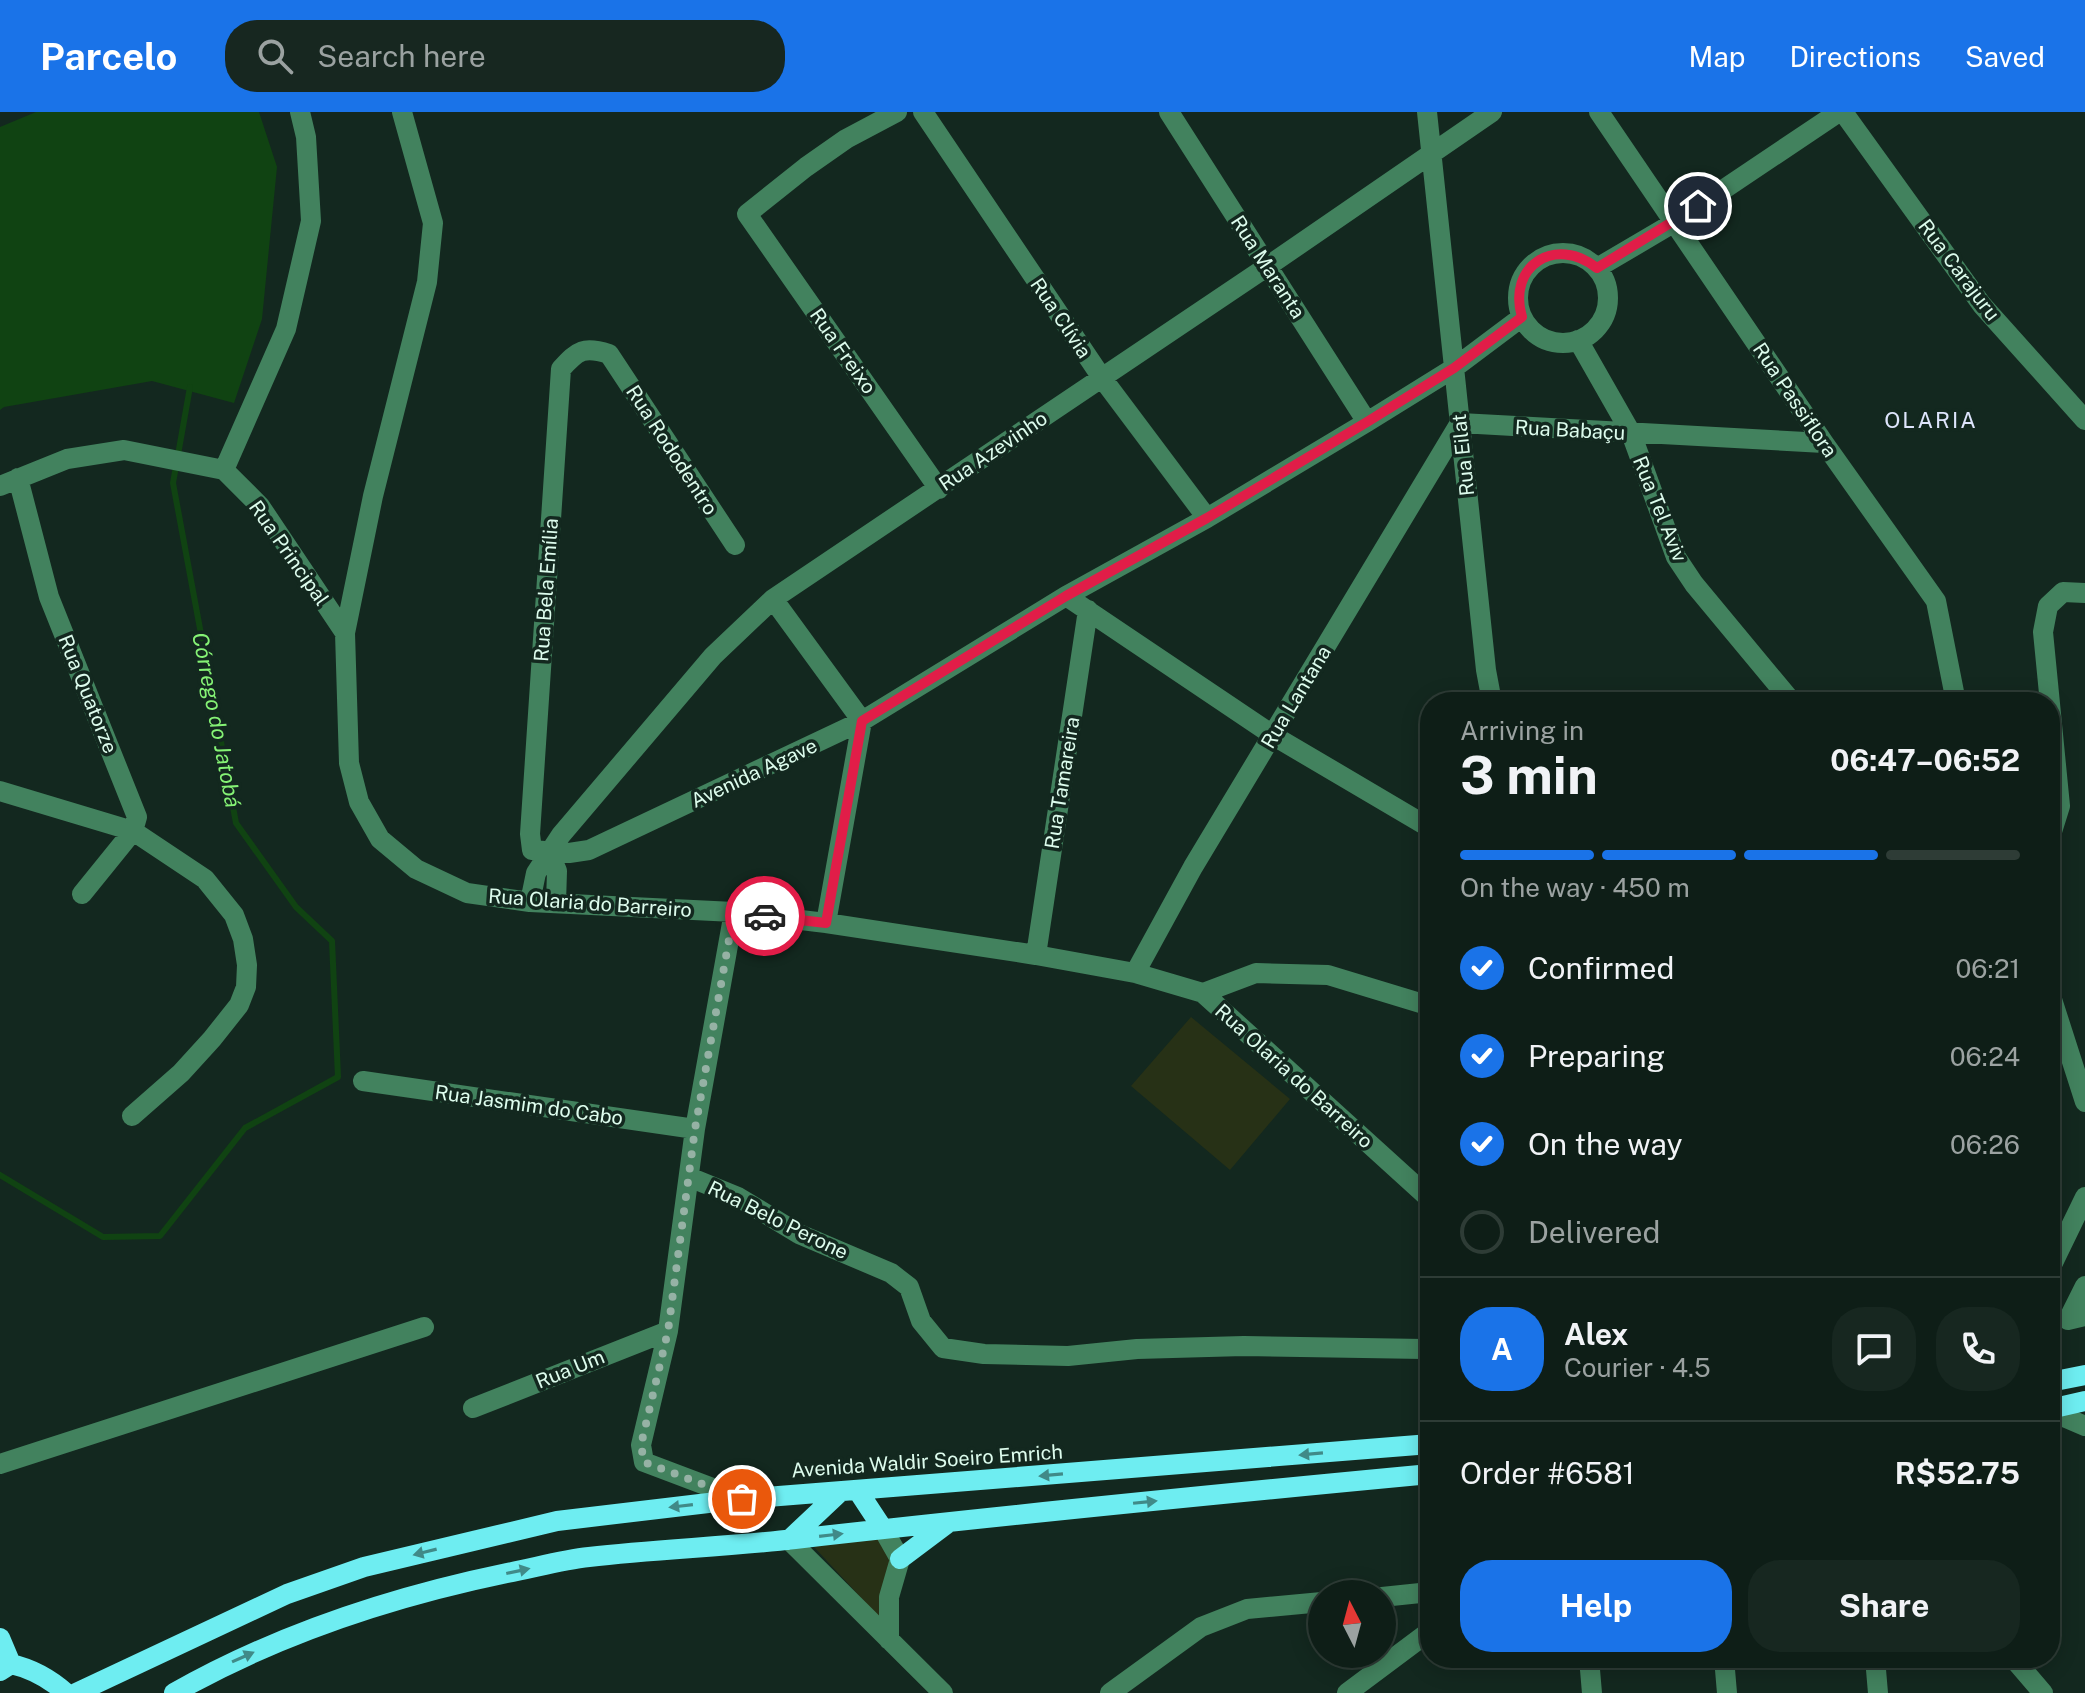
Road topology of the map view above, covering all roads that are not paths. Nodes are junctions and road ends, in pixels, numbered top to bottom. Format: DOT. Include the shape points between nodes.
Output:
graph roads {
  1 [pos="300,112"];
  2 [pos="402,112"];
  3 [pos="897,112"];
  4 [pos="923,112"];
  5 [pos="1169,112"];
  6 [pos="1415,112"];
  7 [pos="1492,112"];
  8 [pos="1599,112"];
  9 [pos="1841,112"];
  10 [pos="1428,122"];
  11 [pos="1432,152"];
  12 [pos="1675,222"];
  13 [pos="1268,266"];
  14 [pos="1597,268"];
  15 [pos="1522,317"];
  16 [pos="1578,340"];
  17 [pos="609,354"];
  18 [pos="1454,368"];
  19 [pos="1102,378"];
  20 [pos="2085,420"];
  21 [pos="1367,422"];
  22 [pos="1460,423"];
  23 [pos="1631,433"];
  24 [pos="1824,443"];
  25 [pos="214,468"];
  26 [pos="9,482"];
  27 [pos="939,489"];
  28 [pos="1207,518"];
  29 [pos="735,545"];
  30 [pos="2085,593"];
  31 [pos="1066,596"];
  32 [pos="773,599"];
  33 [pos="1088,610"];
  34 [pos="345,633"];
  35 [pos="1490,692"];
  36 [pos="1784,692"];
  37 [pos="1954,692"];
  38 [pos="2049,692"];
  39 [pos="862,721"];
  40 [pos="1274,736"];
  41 [pos="0,791"];
  42 [pos="1420,822"];
  43 [pos="133,831"];
  44 [pos="549,852"];
  45 [pos="82,894"];
  46 [pos="530,902"];
  47 [pos="556,903"];
  48 [pos="734,912"];
  49 [pos="826,923"];
  50 [pos="1036,955"];
  51 [pos="1135,973"];
  52 [pos="1203,993"];
  53 [pos="1420,1003"];
  54 [pos="2060,1025"];
  55 [pos="363,1081"];
  56 [pos="2085,1102"];
  57 [pos="132,1116"];
  58 [pos="695,1129"];
  59 [pos="689,1177"];
  60 [pos="1420,1190"];
  61 [pos="2085,1197"];
  62 [pos="2060,1248"];
  63 [pos="2085,1286"];
  64 [pos="2085,1316"];
  65 [pos="424,1327"];
  66 [pos="668,1331"];
  67 [pos="1420,1349"];
  68 [pos="2085,1375"];
  69 [pos="2060,1380"];
  70 [pos="2085,1401"];
  71 [pos="2060,1407"];
  72 [pos="473,1408"];
  73 [pos="2060,1415"];
  74 [pos="2085,1426"];
  75 [pos="1420,1445"];
  76 [pos="0,1464"];
  77 [pos="1420,1475"];
  78 [pos="849,1492"];
  79 [pos="742,1499"];
  80 [pos="951,1521"];
  81 [pos="883,1529"];
  82 [pos="789,1540"];
  83 [pos="900,1559"];
  84 [pos="1420,1593"];
  85 [pos="1396,1596"];
  86 [pos="1308,1603"];
  87 [pos="0,1638"];
  88 [pos="1420,1638"];
  89 [pos="889,1640"];
  90 [pos="6,1667"];
  91 [pos="1590,1668"];
  92 [pos="1725,1668"];
  93 [pos="1876,1668"];
  94 [pos="2022,1668"];
  95 [pos="66,1693"];
  96 [pos="76,1693"];
  97 [pos="174,1693"];
  98 [pos="943,1693"];
  99 [pos="1110,1693"];
  100 [pos="1347,1693"];
  101 [pos="1592,1693"];
  102 [pos="1727,1693"];
  103 [pos="1878,1693"];
  104 [pos="2043,1693"];
  1 -- 25 [label="street" via="311,221 286,329"];
  2 -- 34 [label="street, Rua Olaria do Barreiro" via="433,223 427,282"];
  3 -- 27 [label="street, Rua Freixo" via="846,139 747,214"];
  4 -- 19 [label="street, Rua Clívia"];
  5 -- 13 [label="street, Rua Maranta"];
  6 -- 10 [label="street"];
  7 -- 11 [label="street, Rua Azevinho"];
  8 -- 12 [label="street, Rua Passiflora"];
  9 -- 12 [label="street"];
  9 -- 20 [label="street, Rua Carajuru" via="1982,305"];
  10 -- 11 [label="street, Rua Eilat"];
  11 -- 13 [label="street, Rua Azevinho"];
  11 -- 18 [label="street, Rua Eilat"];
  12 -- 14 [label="street"];
  12 -- 24 [label="street, Rua Passiflora"];
  13 -- 19 [label="street, Rua Azevinho"];
  13 -- 21 [label="street, Rua Maranta"];
  14 -- 15 [label="street" via="1572,254 1544,257 1523,277 1518,290"];
  14 -- 16 [label="street" via="1608,295 1607,310 1590,334"];
  15 -- 16 [label="street" via="1551,342"];
  15 -- 18 [label="street, Avenida Agave"];
  16 -- 23 [label="street, Rua Tel Aviv"];
  17 -- 29 [label="street, Rua Rododentro"];
  17 -- 44 [label="street, Rua Bela Emília" via="591,349 574,354 561,369 530,834 532,850"];
  18 -- 21 [label="street, Avenida Agave"];
  18 -- 22 [label="street, Rua Eilat"];
  19 -- 27 [label="street, Rua Azevinho"];
  19 -- 28 [label="street, Rua Clívia"];
  21 -- 28 [label="street, Avenida Agave"];
  22 -- 23 [label="street, Rua Babaçu"];
  22 -- 35 [label="street, Rua Eilat"];
  22 -- 40 [label="street, Rua Lantana"];
  23 -- 24 [label="street, Rua Babaçu"];
  23 -- 36 [label="street, Rua Tel Aviv" via="1676,557"];
  24 -- 37 [label="street, Rua Passiflora" via="1936,601"];
  25 -- 26 [label="street" via="124,450 67,459"];
  25 -- 34 [label="street, Rua Principal" via="260,506"];
  26 -- 43 [label="street, Rua Quatorze" via="137,817"];
  27 -- 32 [label="street, Rua Azevinho"];
  28 -- 31 [label="street, Avenida Agave"];
  30 -- 38 [label="street" via="2063,592 2048,606 2043,632"];
  31 -- 33 [label="street"];
  31 -- 39 [label="street, Avenida Agave"];
  32 -- 39 [label="street"];
  32 -- 44 [label="street, Rua Azevinho" via="713,656"];
  33 -- 40 [label="street"];
  33 -- 50 [label="street, Rua Tamareira"];
  34 -- 46 [label="street, Rua Olaria do Barreiro" via="349,763 359,802 380,839 416,869 467,893"];
  39 -- 44 [label="street, Avenida Agave" via="589,850"];
  39 -- 49 [label="street"];
  40 -- 42 [label="street"];
  40 -- 51 [label="street, Rua Lantana"];
  41 -- 43 [label="street"];
  43 -- 45 [label="street"];
  43 -- 57 [label="street" via="205,879 234,915 247,965 239,1005 181,1073"];
  44 -- 46 [label="street, Rua Azevinho" via="536,873"];
  44 -- 47 [label="street" via="557,871"];
  46 -- 47 [label="street, Rua Olaria do Barreiro"];
  47 -- 48 [label="street, Rua Olaria do Barreiro"];
  48 -- 49 [label="street, Rua Olaria do Barreiro"];
  48 -- 58 [label="street, Rua Belo Perone"];
  49 -- 50 [label="street, Rua Olaria do Barreiro"];
  50 -- 51 [label="street, Rua Olaria do Barreiro"];
  51 -- 52 [label="street, Rua Olaria do Barreiro"];
  52 -- 53 [label="street" via="1256,973 1328,975"];
  52 -- 60 [label="street, Rua Olaria do Barreiro"];
  54 -- 56 [label="street"];
  55 -- 58 [label="street, Rua Jasmim do Cabo"];
  58 -- 59 [label="street, Rua Belo Perone"];
  59 -- 66 [label="street, Rua Belo Perone"];
  59 -- 67 [label="street, Rua Belo Perone" via="738,1197 799,1234 891,1273 909,1287 921,1321 943,1348 1068,1356 1244,1346"];
  61 -- 62 [label="street"];
  63 -- 64 [label="street" via="2068,1320"];
  65 -- 76 [label="street"];
  66 -- 72 [label="street, Rua Um"];
  66 -- 79 [label="street, Rua Belo Perone" via="641,1445 644,1462"];
  68 -- 69 [label="main road"];
  70 -- 71 [label="main road"];
  73 -- 74 [label="street"];
  75 -- 78 [label="main road, Avenida Waldir Soeiro Emrich, one-way"];
  80 -- 77 [label="main road, one-way"];
  78 -- 79 [label="main road, Avenida Waldir Soeiro Emrich"];
  78 -- 81 [label="main road"];
  78 -- 82 [label="main road"];
  79 -- 96 [label="main road, Avenida Waldir Soeiro Emrich, one-way" via="557,1521 364,1567 287,1594"];
  80 -- 81 [label="main road"];
  80 -- 83 [label="main road"];
  82 -- 81 [label="main road, one-way"];
  81 -- 83 [label="street"];
  82 -- 89 [label="street"];
  97 -- 82 [label="main road, one-way" via="287,1637 449,1585 585,1557"];
  83 -- 89 [label="street" via="889,1597"];
  84 -- 85 [label="street"];
  86 -- 99 [label="street" via="1247,1609 1201,1627"];
  87 -- 90 [label="main road"];
  88 -- 100 [label="street"];
  89 -- 98 [label="street"];
  90 -- 95 [label="main road" via="49,1678"];
  91 -- 101 [label="street"];
  92 -- 102 [label="street"];
  93 -- 103 [label="street"];
  94 -- 104 [label="street"];
}
